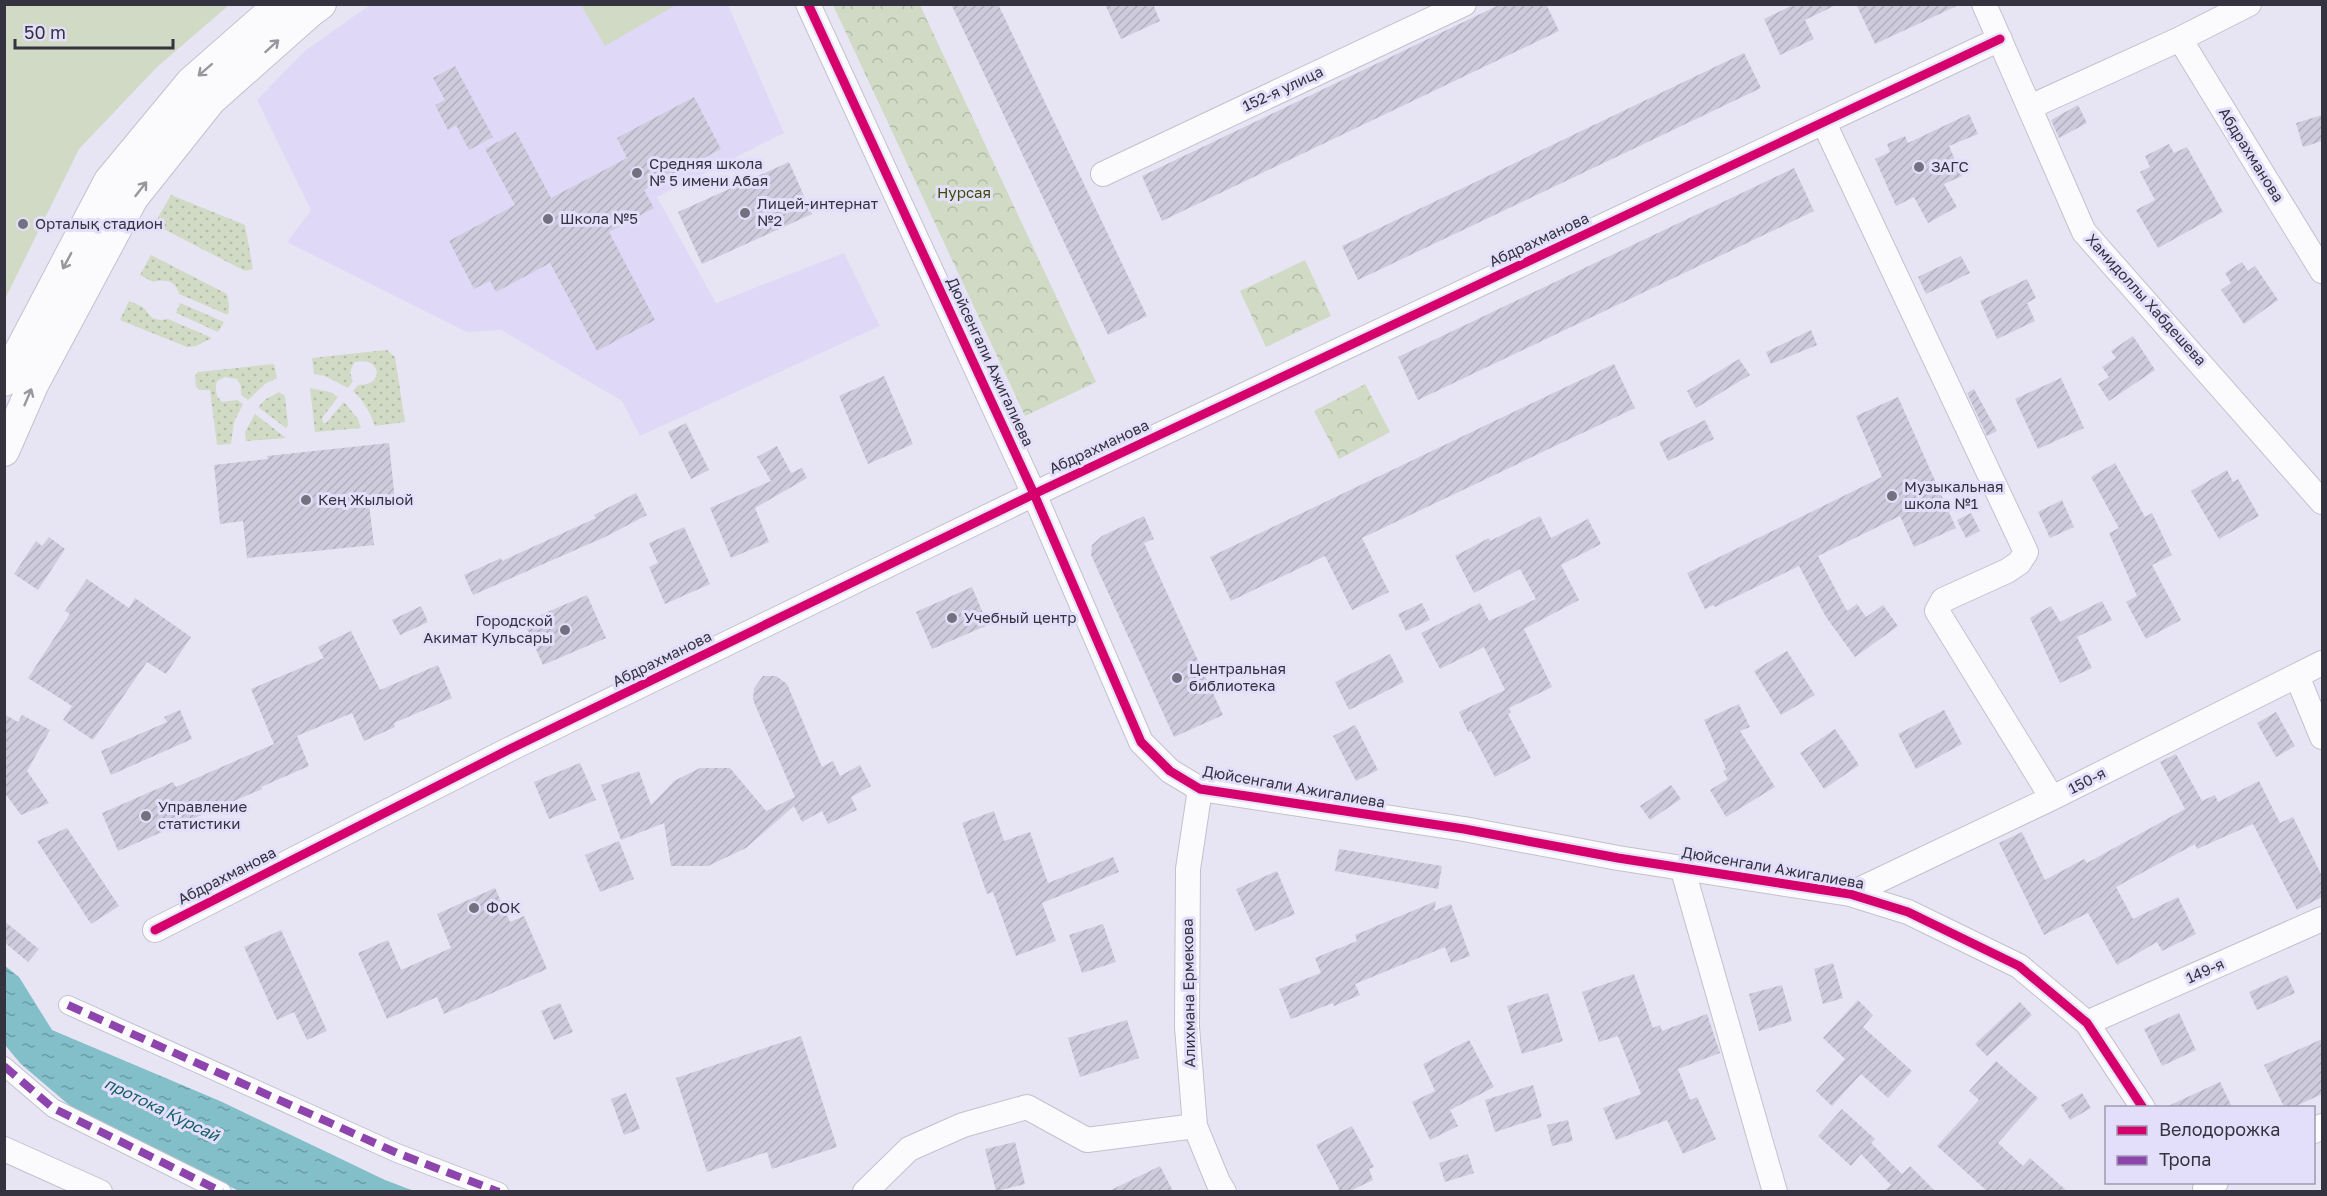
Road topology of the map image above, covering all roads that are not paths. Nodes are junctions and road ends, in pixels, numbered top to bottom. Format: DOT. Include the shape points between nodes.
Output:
graph roads {
  1 [pos="280,4"];
  2 [pos="321,4"];
  3 [pos="808,4"];
  4 [pos="1464,4"];
  5 [pos="1984,4"];
  6 [pos="2248,4"];
  7 [pos="2000,39"];
  8 [pos="2180,39"];
  9 [pos="2030,107"];
  10 [pos="1824,123"];
  11 [pos="1102,174"];
  12 [pos="2322,271"];
  13 [pos="4,381"];
  14 [pos="4,451"];
  15 [pos="1034,494"];
  16 [pos="2322,501"];
  17 [pos="2322,663"];
  18 [pos="2297,676"];
  19 [pos="2322,737"];
  20 [pos="1200,789"];
  21 [pos="2052,798"];
  22 [pos="1682,867"];
  23 [pos="1850,894"];
  24 [pos="2322,919"];
  25 [pos="155,930"];
  26 [pos="68,1005"];
  27 [pos="2086,1023"];
  28 [pos="4,1066"];
  29 [pos="2142,1106"];
  30 [pos="1195,1126"];
  31 [pos="4,1149"];
  32 [pos="100,1191"];
  33 [pos="222,1191"];
  34 [pos="499,1191"];
  35 [pos="866,1191"];
  36 [pos="1224,1191"];
  37 [pos="1775,1191"];
  1 -- 13 [label="street, one-way" via="191,82 109,181"];
  14 -- 2 [label="street, one-way" via="33,386 133,198 211,100"];
  3 -- 15 [label="street, Дюйсенгали Ажигалиева"];
  4 -- 11 [label="street, 152-я улица"];
  5 -- 7 [label="street, Хамидоллы Хабдешева"];
  6 -- 8 [label="street"];
  7 -- 9 [label="street, Хамидоллы Хабдешева"];
  7 -- 10 [label="street, Абдрахманова"];
  8 -- 9 [label="street"];
  8 -- 12 [label="street, Абдрахманова"];
  9 -- 16 [label="street, Хамидоллы Хабдешева" via="2084,232"];
  10 -- 15 [label="street, Абдрахманова"];
  10 -- 21 [label="street" via="2026,552 2007,571 1943,600 1937,611"];
  15 -- 20 [label="street, Дюйсенгали Ажигалиева" via="1141,742 1170,771"];
  15 -- 25 [label="street, Абдрахманова" via="510,749"];
  17 -- 18 [label="street, 150-я"];
  18 -- 19 [label="street"];
  18 -- 21 [label="street, 150-я"];
  20 -- 22 [label="street, Дюйсенгали Ажигалиева"];
  20 -- 30 [label="street, Алихмана Ермекова" via="1188,869 1187,1027"];
  21 -- 23 [label="street, 150-я"];
  22 -- 23 [label="street, Дюйсенгали Ажигалиева"];
  22 -- 37 [label="street"];
  23 -- 27 [label="street, Дюйсенгали Ажигалиева" via="1908,912 2019,966"];
  24 -- 27 [label="street, 149-я"];
  26 -- 34 [label="street" via="397,1153"];
  27 -- 29 [label="street, Дюйсенгали Ажигалиева"];
  28 -- 33 [label="street" via="53,1108"];
  30 -- 35 [label="street" via="1087,1140 1027,1107 963,1125 909,1149"];
  30 -- 36 [label="street, Алихмана Ермекова"];
  31 -- 32 [label="street"];
}
